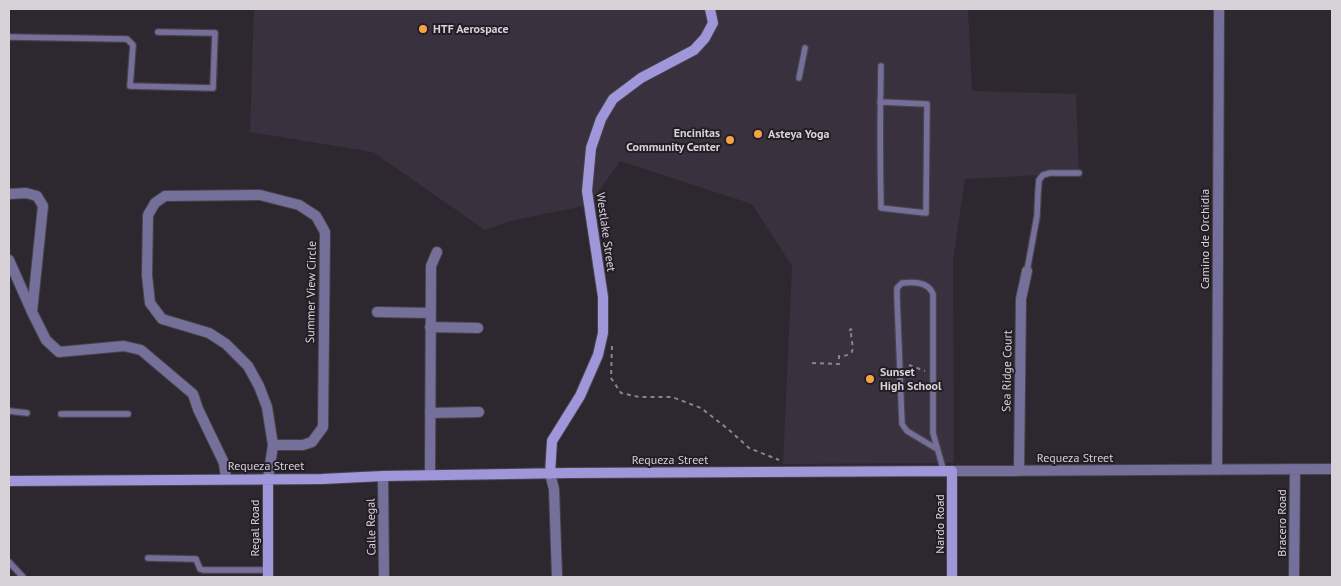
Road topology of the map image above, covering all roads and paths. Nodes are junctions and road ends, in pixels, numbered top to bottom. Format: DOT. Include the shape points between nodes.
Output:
graph roads {
  1 [pos="710,9"];
  2 [pos="1219,9"];
  3 [pos="158,32"];
  4 [pos="9,37"];
  5 [pos="805,48"];
  6 [pos="881,66"];
  7 [pos="799,78"];
  8 [pos="880,102"];
  9 [pos="1079,173"];
  10 [pos="9,194"];
  11 [pos="437,252"];
  12 [pos="9,260"];
  13 [pos="1027,271"];
  14 [pos="32,312"];
  15 [pos="377,312"];
  16 [pos="430,313"];
  17 [pos="430,327"];
  18 [pos="478,328"];
  19 [pos="851,334"];
  20 [pos="612,339"];
  21 [pos="899,360"];
  22 [pos="812,363"];
  23 [pos="933,375"];
  24 [pos="9,411"];
  25 [pos="478,412"];
  26 [pos="27,413"];
  27 [pos="430,413"];
  28 [pos="61,414"];
  29 [pos="128,414"];
  30 [pos="273,444"];
  31 [pos="937,448"];
  32 [pos="784,461"];
  33 [pos="1295,469"];
  34 [pos="1332,469"];
  35 [pos="1217,470"];
  36 [pos="1019,471"];
  37 [pos="948,472"];
  38 [pos="550,474"];
  39 [pos="430,475"];
  40 [pos="383,476"];
  41 [pos="226,479"];
  42 [pos="268,479"];
  43 [pos="9,481"];
  44 [pos="148,558"];
  45 [pos="9,562"];
  46 [pos="268,574"];
  47 [pos="557,576"];
  48 [pos="24,577"];
  49 [pos="384,577"];
  50 [pos="952,577"];
  51 [pos="1294,577"];
  1 -- 38 [label="street, Westlake Street" via="713,23 694,50 641,78 613,99 601,119 591,148 587,191 603,296 602,332 598,355 580,396 552,441"];
  2 -- 35 [label="street, Camino de Orchidia"];
  3 -- 4 [label="lane" via="215,33 213,88 130,86 133,45 127,39"];
  5 -- 7 [label="lane"];
  6 -- 8 [label="lane"];
  8 -- 8 [label="lane" via="928,104 926,214 881,208"];
  9 -- 13 [label="lane" via="1050,173 1040,180"];
  10 -- 14 [label="street" via="37,196 43,206"];
  11 -- 16 [label="street" via="431,266"];
  12 -- 14 [label="street"];
  13 -- 36 [label="street, Sea Ridge Court" via="1021,299"];
  14 -- 41 [label="street" via="46,340 59,352 124,346 141,350 193,394 224,463"];
  15 -- 16 [label="street"];
  16 -- 17 [label="street"];
  17 -- 18 [label="street"];
  17 -- 27 [label="street"];
  19 -- 22 [label="path" via="852,353 839,356 839,364"];
  20 -- 32 [label="path" via="612,378 621,393 639,397 672,397 701,408 749,448"];
  21 -- 23 [label="path"];
  21 -- 23 [label="lane" via="897,288 902,283 924,284 933,294"];
  21 -- 31 [label="lane" via="902,424 907,431"];
  23 -- 31 [label="lane" via="933,426"];
  24 -- 26 [label="lane"];
  25 -- 27 [label="street"];
  27 -- 39 [label="street"];
  28 -- 29 [label="lane"];
  30 -- 30 [label="street, Summer View Circle" via="304,445 312,442 323,427 325,232 316,216 299,205 260,195 165,196 155,203 148,215 150,303 162,319 209,334 226,344 248,366 266,407"];
  30 -- 42 [label="street, Summer View Circle"];
  31 -- 37 [label="lane"];
  33 -- 34 [label="street, Requeza Street"];
  33 -- 35 [label="street, Requeza Street"];
  33 -- 51 [label="street, Bracero Road"];
  35 -- 36 [label="street, Requeza Street"];
  36 -- 37 [label="street, Requeza Street"];
  37 -- 38 [label="street, Requeza Street"];
  37 -- 50 [label="street, Nardo Road"];
  38 -- 39 [label="street, Requeza Street"];
  38 -- 47 [label="street" via="554,489"];
  39 -- 40 [label="street, Requeza Street"];
  40 -- 42 [label="street, Requeza Street"];
  40 -- 49 [label="street, Calle Regal"];
  41 -- 42 [label="street, Requeza Street"];
  41 -- 43 [label="street, Requeza Street"];
  42 -- 46 [label="street, Regal Road"];
  44 -- 46 [label="lane" via="196,558 203,570"];
  45 -- 48 [label="lane"];
}
